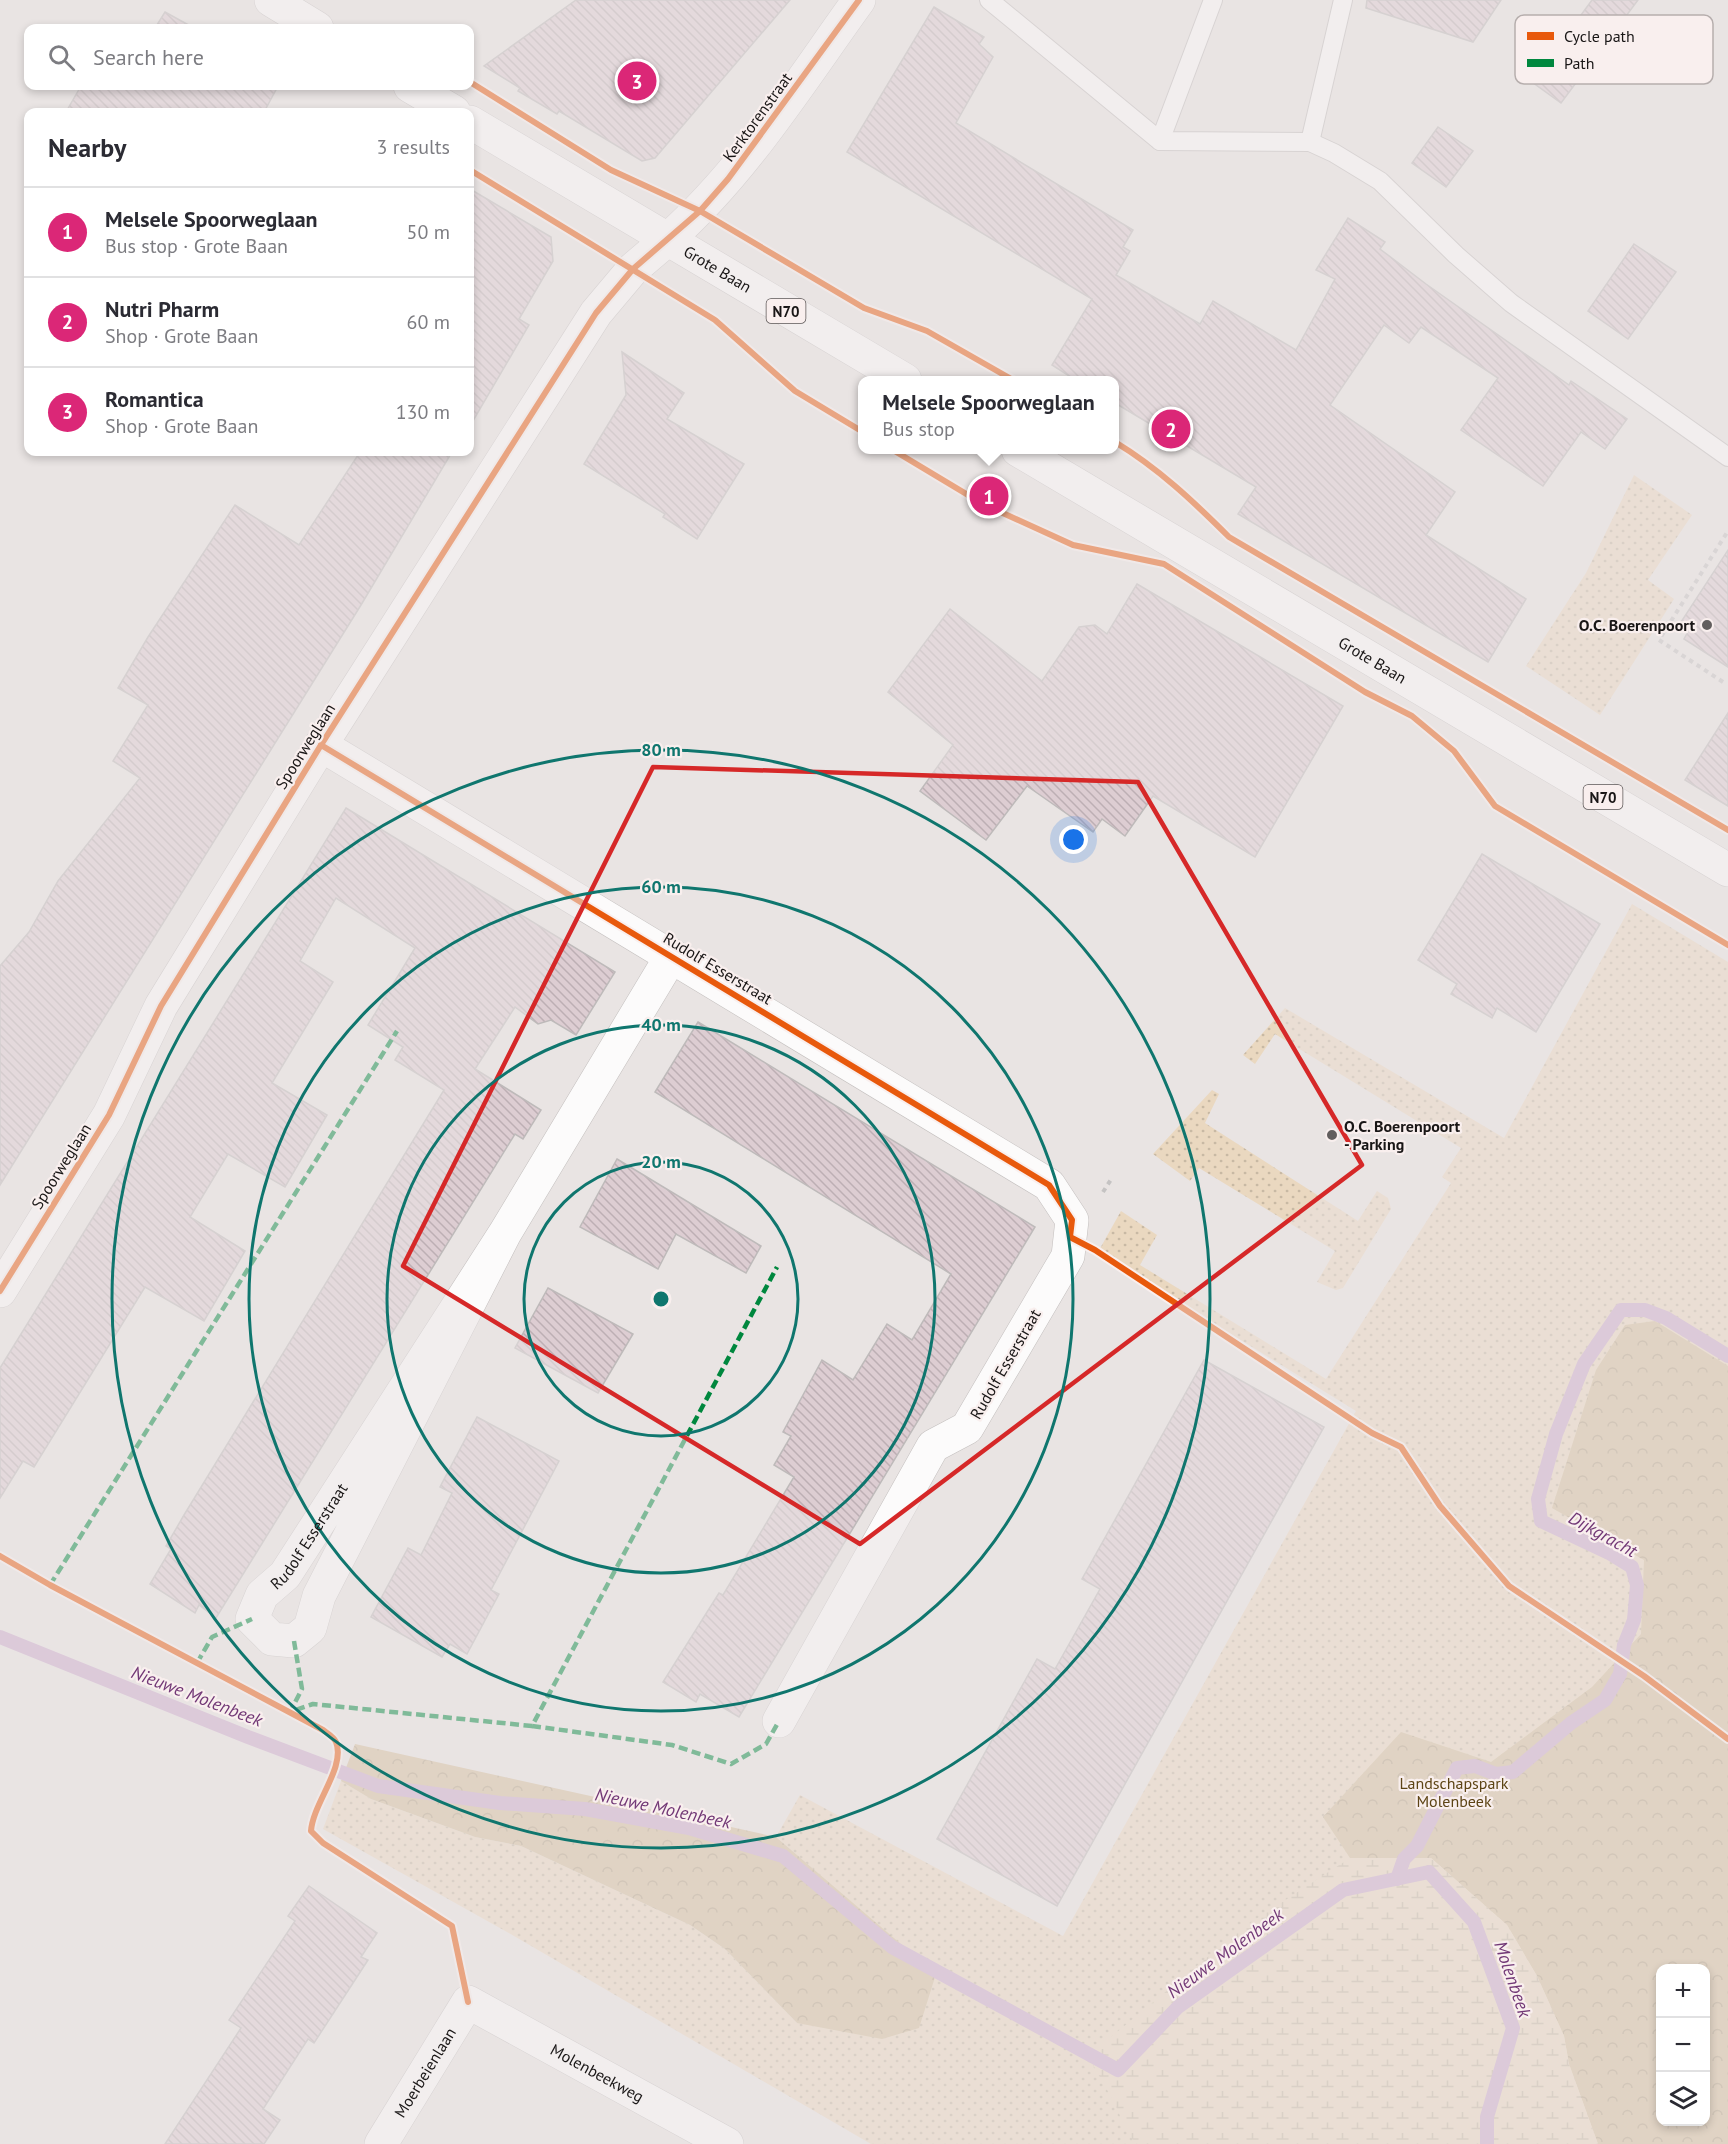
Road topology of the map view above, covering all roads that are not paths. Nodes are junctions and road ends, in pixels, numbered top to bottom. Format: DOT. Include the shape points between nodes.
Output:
graph roads {
  1 [pos="270,0"];
  2 [pos="859,0"];
  3 [pos="989,0"];
  4 [pos="1213,0"];
  5 [pos="1343,0"];
  6 [pos="310,24"];
  7 [pos="417,90"];
  8 [pos="447,108"];
  9 [pos="474,124"];
  10 [pos="1160,141"];
  11 [pos="1310,142"];
  12 [pos="668,240"];
  13 [pos="897,376"];
  14 [pos="1025,454"];
  15 [pos="1728,458"];
  16 [pos="321,745"];
  17 [pos="1728,870"];
  18 [pos="672,956"];
  19 [pos="505,1233"];
  20 [pos="0,1291"];
  21 [pos="779,1721"];
  22 [pos="468,2002"];
  23 [pos="381,2144"];
  24 [pos="727,2144"];
  1 -- 6 [label="street"];
  2 -- 12 [label="street, Kerktorenstraat" via="728,179 700,212"];
  3 -- 10 [label="lane"];
  4 -- 10 [label="lane"];
  5 -- 11 [label="lane"];
  7 -- 8 [label="street"];
  9 -- 12 [label="street, Grote Baan / N70"];
  10 -- 11 [label="lane"];
  11 -- 15 [label="lane" via="1380,180 1511,303"];
  12 -- 13 [label="street, Grote Baan / N70"];
  12 -- 16 [label="street, Spoorweglaan" via="633,268 596,313"];
  14 -- 17 [label="street, Grote Baan / N70"];
  16 -- 18 [label="street, Rudolf Esserstraat"];
  16 -- 20 [label="street, Spoorweglaan" via="161,1006 109,1115"];
  18 -- 19 [label="street, Rudolf Esserstraat"];
  18 -- 21 [label="street, Rudolf Esserstraat" via="1049,1185 1072,1220 1068,1256 967,1428 933,1446"];
  19 -- 19 [label="street, Rudolf Esserstraat" via="319,1596 310,1628 294,1641 272,1639 252,1619 262,1595 285,1575"];
  22 -- 23 [label="street, Moerbeienlaan"];
  22 -- 24 [label="street, Molenbeekweg"];
}
